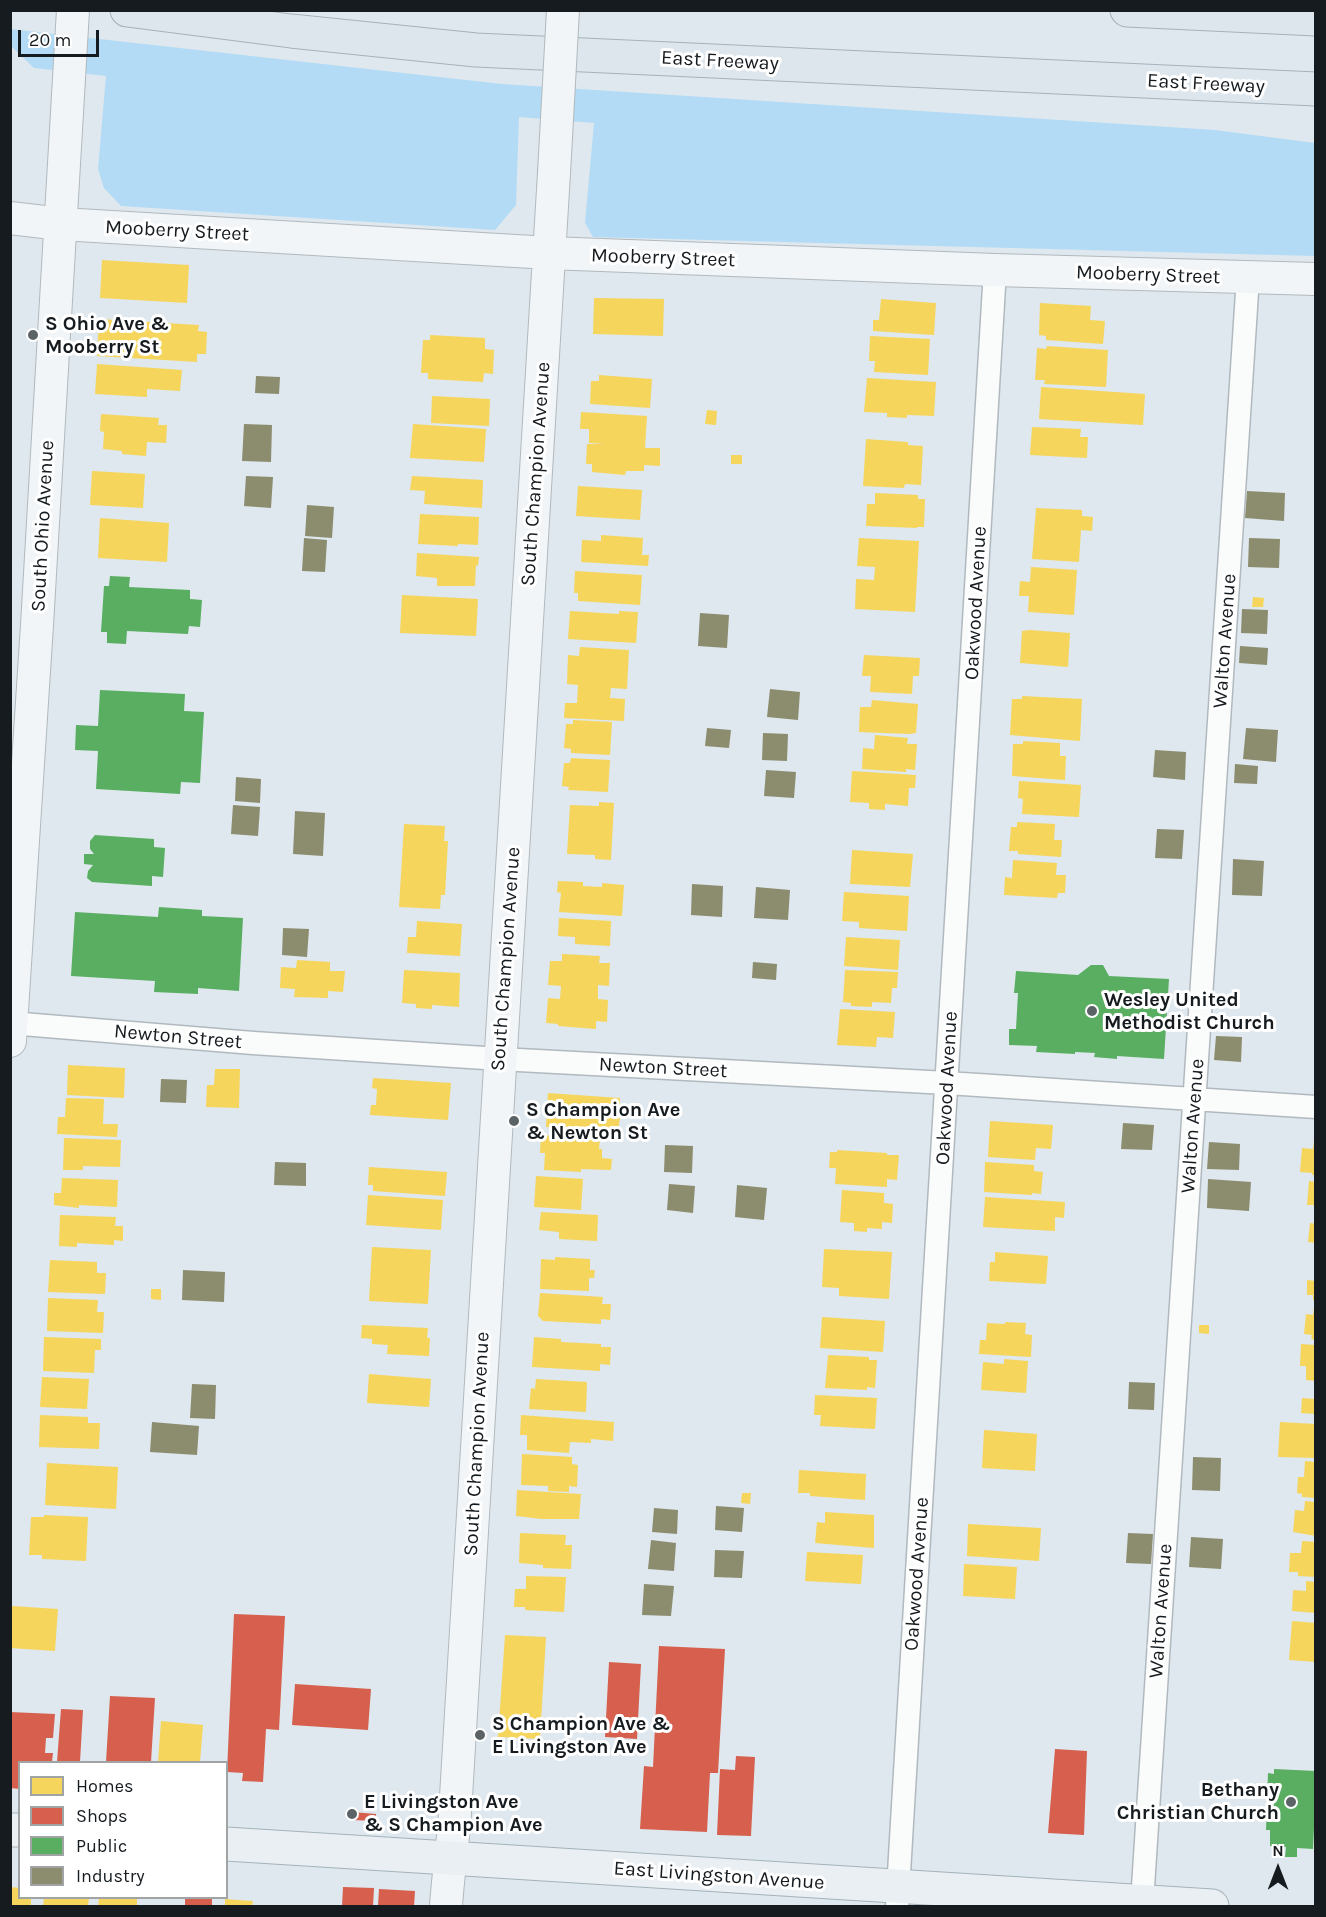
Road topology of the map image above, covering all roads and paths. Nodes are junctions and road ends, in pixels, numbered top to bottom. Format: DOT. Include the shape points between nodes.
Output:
graph roads {
  1 [pos="73,10"];
  2 [pos="127,10"];
  3 [pos="563,10"];
  4 [pos="1127,10"];
  5 [pos="1316,19"];
  6 [pos="1316,89"];
  7 [pos="10,218"];
  8 [pos="61,224"];
  9 [pos="549,253"];
  10 [pos="996,270"];
  11 [pos="1248,277"];
  12 [pos="1316,279"];
  13 [pos="11,1029"];
  14 [pos="500,1059"];
  15 [pos="947,1083"];
  16 [pos="1194,1100"];
  17 [pos="1316,1107"];
  18 [pos="228,1844"];
  19 [pos="450,1858"];
  20 [pos="898,1897"];
  21 [pos="1142,1902"];
  22 [pos="446,1906"];
  23 [pos="1212,1906"];
  1 -- 8 [label="street, South Ohio Avenue"];
  2 -- 6 [label="highway, East Freeway" via="476,50"];
  3 -- 9 [label="street, South Champion Avenue, bridge"];
  4 -- 5 [label="highway"];
  7 -- 8 [label="street, Mooberry Street"];
  8 -- 9 [label="street, Mooberry Street"];
  8 -- 13 [label="street, South Ohio Avenue"];
  9 -- 10 [label="street, Mooberry Street"];
  9 -- 14 [label="street, South Champion Avenue"];
  10 -- 11 [label="street, Mooberry Street"];
  10 -- 15 [label="street, Oakwood Avenue"];
  11 -- 12 [label="street, Mooberry Street"];
  11 -- 16 [label="street, Walton Avenue"];
  13 -- 14 [label="street, Newton Street"];
  14 -- 15 [label="street, Newton Street"];
  14 -- 19 [label="street, South Champion Avenue"];
  15 -- 16 [label="street, Newton Street"];
  15 -- 20 [label="street, Oakwood Avenue"];
  16 -- 17 [label="street, Newton Street"];
  16 -- 21 [label="street, Walton Avenue"];
  18 -- 19 [label="main road, East Livingston Avenue"];
  19 -- 20 [label="main road, East Livingston Avenue"];
  19 -- 22 [label="street, South Champion Avenue"];
  20 -- 21 [label="main road, East Livingston Avenue"];
  21 -- 23 [label="main road, East Livingston Avenue"];
}
